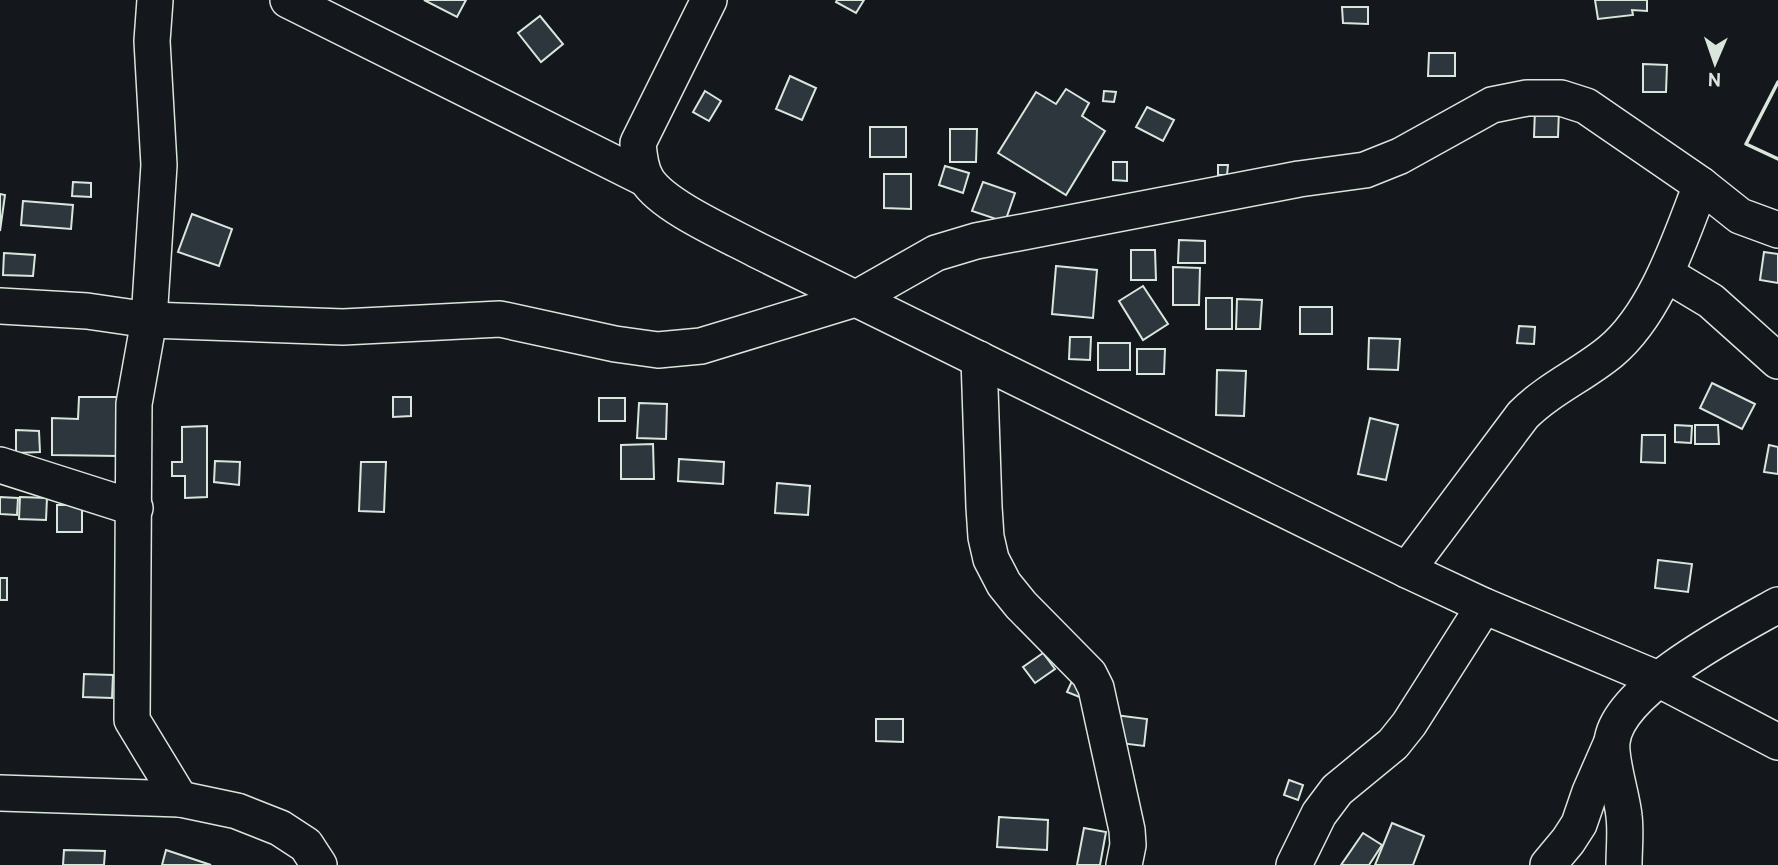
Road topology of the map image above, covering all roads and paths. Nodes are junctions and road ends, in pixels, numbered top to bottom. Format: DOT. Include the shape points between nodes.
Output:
graph roads {
  1 [pos="155,0"];
  2 [pos="288,0"];
  3 [pos="709,0"];
  4 [pos="646,178"];
  5 [pos="1701,185"];
  6 [pos="1778,230"];
  7 [pos="1666,274"];
  8 [pos="855,299"];
  9 [pos="0,306"];
  10 [pos="149,320"];
  11 [pos="979,359"];
  12 [pos="1778,362"];
  13 [pos="0,465"];
  14 [pos="135,508"];
  15 [pos="1407,570"];
  16 [pos="1778,605"];
  17 [pos="1484,606"];
  18 [pos="1658,679"];
  19 [pos="1778,742"];
  20 [pos="1611,744"];
  21 [pos="0,793"];
  22 [pos="180,799"];
  23 [pos="318,865"];
  24 [pos="1124,865"];
  25 [pos="1294,865"];
  26 [pos="1548,865"];
  27 [pos="1624,865"];
  1 -- 10 [label="street" via="152,41 159,165"];
  2 -- 4 [label="street"];
  3 -- 4 [label="street" via="638,143"];
  4 -- 8 [label="street" via="661,197"];
  5 -- 6 [label="street" via="1740,216"];
  5 -- 7 [label="street"];
  5 -- 8 [label="street" via="1586,106 1561,98 1527,98 1492,105 1365,170 976,241 936,253"];
  7 -- 12 [label="street" via="1711,301"];
  7 -- 15 [label="street" via="1627,337 1535,402"];
  8 -- 10 [label="street" via="701,346 658,350 500,319 343,327"];
  8 -- 11 [label="street"];
  9 -- 10 [label="street"];
  10 -- 14 [label="street" via="134,404"];
  11 -- 15 [label="street"];
  11 -- 24 [label="street" via="984,507 991,559 1004,584 1089,674 1096,688 1127,830"];
  13 -- 14 [label="street"];
  14 -- 22 [label="street" via="131,720"];
  15 -- 17 [label="street"];
  16 -- 18 [label="street"];
  17 -- 18 [label="street"];
  17 -- 25 [label="street" via="1409,724 1393,744 1337,790 1319,814"];
  18 -- 19 [label="street"];
  18 -- 20 [label="street" via="1623,715"];
  20 -- 26 [label="street" via="1579,824"];
  20 -- 27 [label="street" via="1625,818"];
  21 -- 22 [label="street"];
  22 -- 23 [label="street" via="237,811 280,828 306,845"];
}
